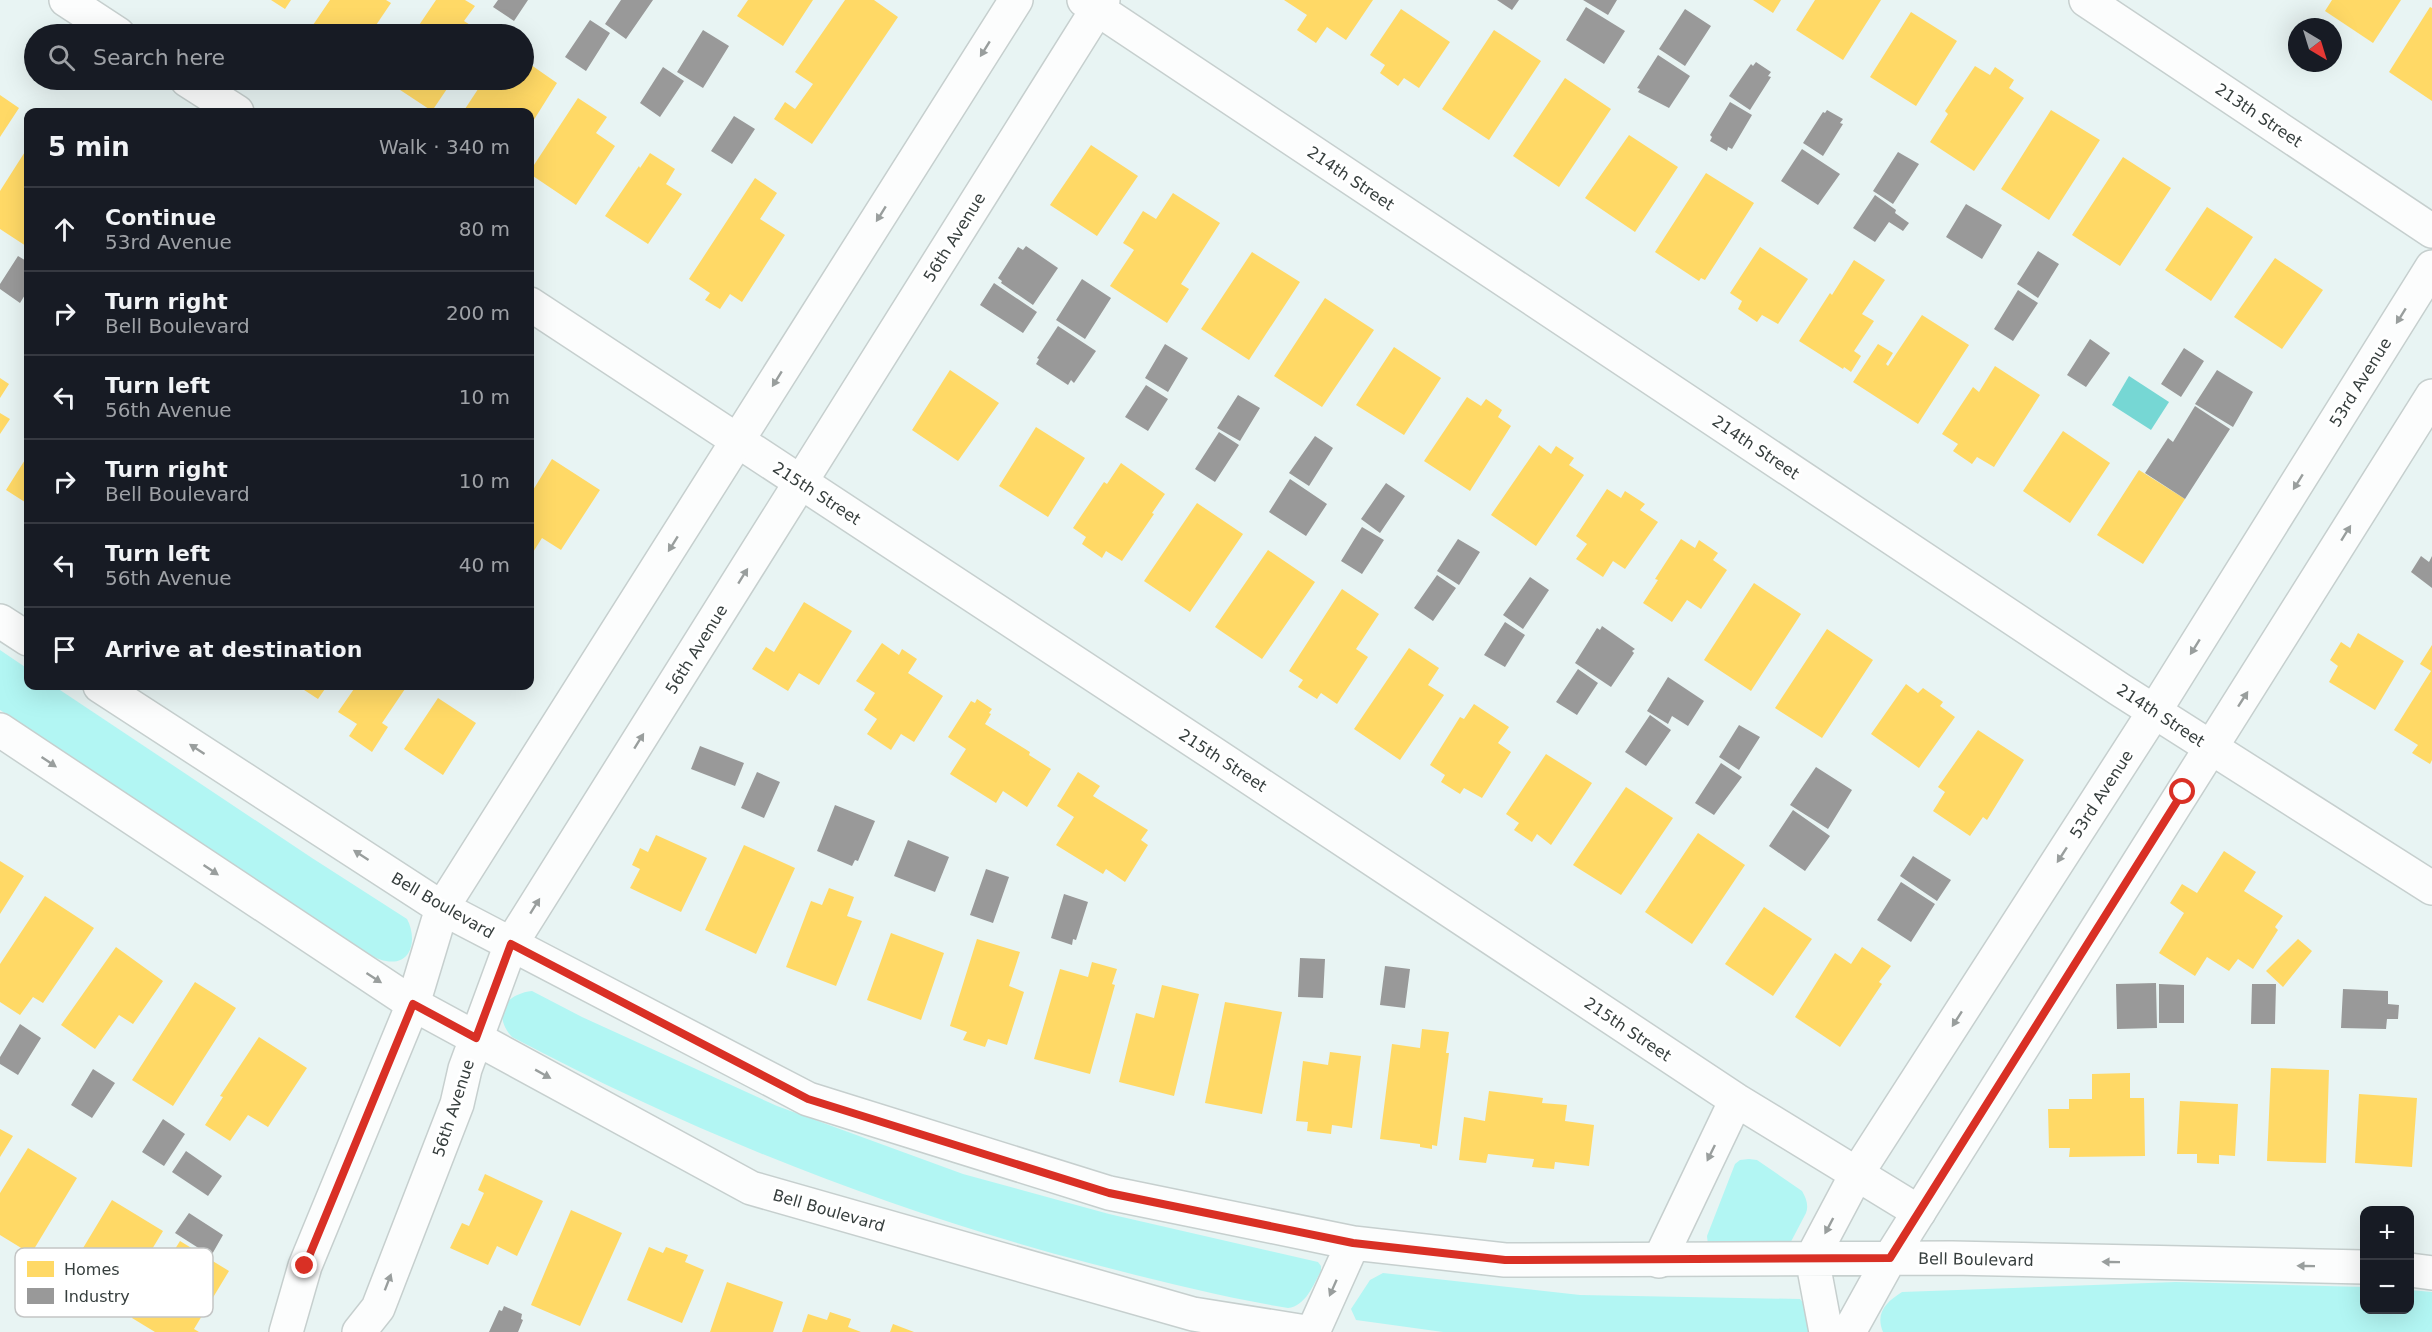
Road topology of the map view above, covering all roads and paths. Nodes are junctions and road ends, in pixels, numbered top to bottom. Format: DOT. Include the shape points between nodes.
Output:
graph roads {
  1 [pos="66,0"];
  2 [pos="1016,0"];
  3 [pos="2086,0"];
  4 [pos="1095,3"];
  5 [pos="103,24"];
  6 [pos="203,90"];
  7 [pos="231,108"];
  8 [pos="2432,231"];
  9 [pos="2432,267"];
  10 [pos="534,307"];
  11 [pos="2432,396"];
  12 [pos="738,441"];
  13 [pos="800,482"];
  14 [pos="0,621"];
  15 [pos="24,636"];
  16 [pos="106,690"];
  17 [pos="2154,712"];
  18 [pos="0,730"];
  19 [pos="2211,748"];
  20 [pos="2432,888"];
  21 [pos="442,908"];
  22 [pos="511,944"];
  23 [pos="413,1004"];
  24 [pos="476,1038"];
  25 [pos="1736,1100"];
  26 [pos="1856,1174"];
  27 [pos="1919,1212"];
  28 [pos="1353,1243"];
  29 [pos="1812,1258"];
  30 [pos="1890,1258"];
  31 [pos="1659,1261"];
  32 [pos="2360,1268"];
  33 [pos="2414,1271"];
  34 [pos="2432,1273"];
  35 [pos="286,1332"];
  36 [pos="359,1332"];
  37 [pos="1306,1332"];
  38 [pos="1313,1332"];
  39 [pos="1826,1332"];
  40 [pos="1850,1332"];
  1 -- 5 [label="street"];
  2 -- 12 [label="street, one-way"];
  3 -- 8 [label="street, 213th Street"];
  4 -- 13 [label="street, 56th Avenue"];
  4 -- 17 [label="street, 214th Street"];
  6 -- 7 [label="street"];
  9 -- 17 [label="street, 53rd Avenue, one-way"];
  10 -- 12 [label="street, 215th Street"];
  19 -- 11 [label="street, one-way"];
  12 -- 13 [label="street, 215th Street"];
  12 -- 21 [label="street, one-way"];
  22 -- 13 [label="street, 56th Avenue, one-way"];
  13 -- 25 [label="street, 215th Street"];
  14 -- 15 [label="street"];
  21 -- 16 [label="street, Bell Boulevard, one-way"];
  17 -- 19 [label="street, 214th Street"];
  17 -- 26 [label="street, 53rd Avenue, one-way"];
  18 -- 23 [label="street, Bell Boulevard, one-way"];
  19 -- 20 [label="street, 214th Street"];
  19 -- 27 [label="street"];
  21 -- 22 [label="street, Bell Boulevard"];
  21 -- 23 [label="street"];
  22 -- 24 [label="street, 56th Avenue"];
  22 -- 28 [label="street, Bell Boulevard" via="808,1099 1109,1193"];
  23 -- 24 [label="street, Bell Boulevard"];
  23 -- 35 [label="street" via="305,1266"];
  36 -- 24 [label="street, 56th Avenue, one-way" via="378,1308 457,1104"];
  24 -- 37 [label="street, Bell Boulevard, one-way" via="751,1188 1193,1314"];
  25 -- 26 [label="street, 215th Street"];
  25 -- 31 [label="street, one-way"];
  26 -- 27 [label="street, 215th Street"];
  26 -- 29 [label="street, 53rd Avenue, one-way"];
  27 -- 30 [label="street"];
  28 -- 31 [label="street, Bell Boulevard" via="1505,1260"];
  28 -- 38 [label="street, one-way"];
  29 -- 30 [label="street, Bell Boulevard"];
  29 -- 31 [label="street, Bell Boulevard"];
  29 -- 39 [label="street"];
  32 -- 30 [label="street, Bell Boulevard, one-way"];
  30 -- 40 [label="street"];
  33 -- 34 [label="street"];
}
